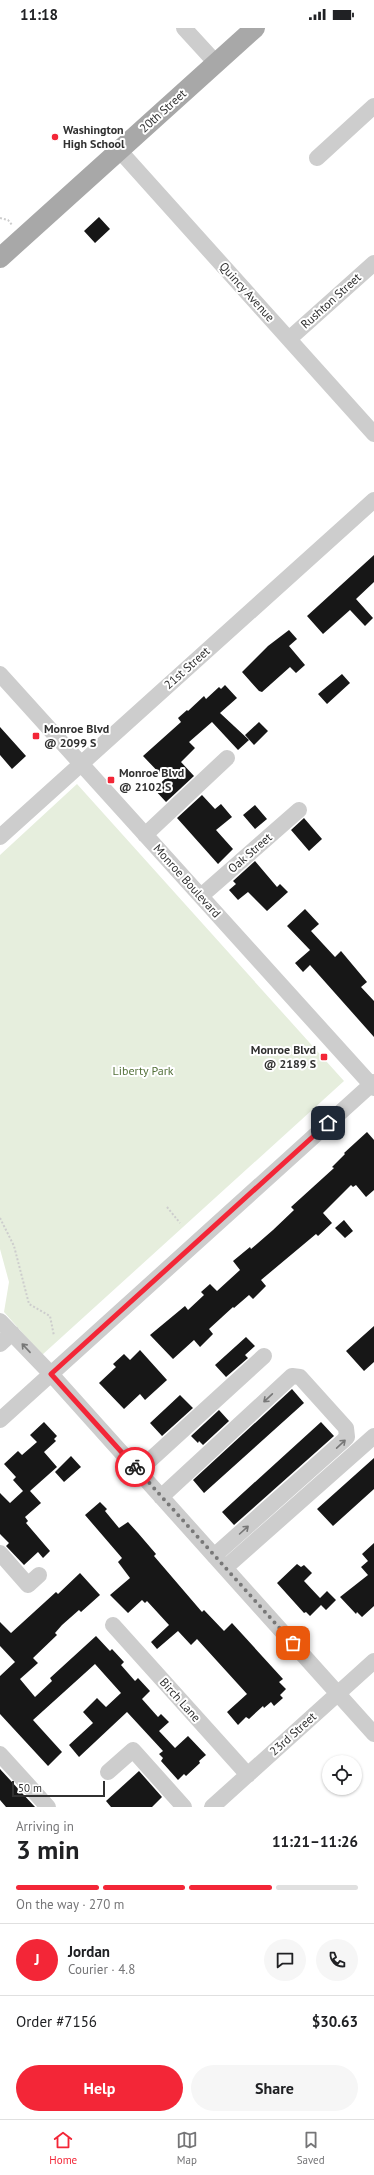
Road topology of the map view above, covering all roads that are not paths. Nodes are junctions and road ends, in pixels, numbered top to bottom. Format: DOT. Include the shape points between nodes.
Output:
graph roads {
  1 [pos="184,28"];
  2 [pos="256,28"];
  3 [pos="216,63"];
  4 [pos="374,106"];
  5 [pos="119,150"];
  6 [pos="317,158"];
  7 [pos="0,258"];
  8 [pos="374,263"];
  9 [pos="289,339"];
  10 [pos="374,434"];
  11 [pos="374,500"];
  12 [pos="0,674"];
  13 [pos="227,758"];
  14 [pos="81,764"];
  15 [pos="299,810"];
  16 [pos="145,835"];
  17 [pos="0,837"];
  18 [pos="201,896"];
  19 [pos="373,1085"];
  20 [pos="0,1321"];
  21 [pos="12,1333"];
  22 [pos="0,1344"];
  23 [pos="264,1356"];
  24 [pos="51,1374"];
  25 [pos="0,1420"];
  26 [pos="374,1436"];
  27 [pos="138,1471"];
  28 [pos="161,1497"];
  29 [pos="0,1553"];
  30 [pos="214,1556"];
  31 [pos="225,1568"];
  32 [pos="39,1575"];
  33 [pos="113,1625"];
  34 [pos="374,1661"];
  35 [pos="338,1693"];
  36 [pos="374,1734"];
  37 [pos="0,1754"];
  38 [pos="108,1772"];
  39 [pos="248,1775"];
  40 [pos="48,1807"];
  41 [pos="184,1807"];
  42 [pos="212,1807"];
  1 -- 3 [label="street"];
  2 -- 3 [label="main road, 20th Street"];
  3 -- 5 [label="main road, 20th Street"];
  4 -- 6 [label="street"];
  5 -- 7 [label="main road, 20th Street"];
  5 -- 9 [label="street, Quincy Avenue"];
  8 -- 9 [label="street, Rushton Street"];
  9 -- 10 [label="street, Quincy Avenue"];
  11 -- 14 [label="street, 21st Street"];
  12 -- 14 [label="street, Monroe Boulevard"];
  13 -- 16 [label="street"];
  14 -- 16 [label="street, Monroe Boulevard"];
  14 -- 17 [label="street, 21st Street"];
  15 -- 18 [label="street, Oak Street"];
  16 -- 18 [label="street, Monroe Boulevard"];
  18 -- 19 [label="street, Monroe Boulevard"];
  19 -- 24 [label="street"];
  20 -- 21 [label="street"];
  21 -- 22 [label="street"];
  24 -- 21 [label="street, one-way"];
  23 -- 27 [label="street"];
  24 -- 25 [label="street"];
  24 -- 27 [label="street"];
  26 -- 31 [label="street"];
  27 -- 28 [label="street"];
  28 -- 30 [label="street"];
  30 -- 28 [label="street, one-way" via="343,1441 347,1437 346,1428 300,1377 292,1376"];
  29 -- 32 [label="street" via="28,1585"];
  30 -- 31 [label="street"];
  31 -- 35 [label="street"];
  33 -- 39 [label="street, Birch Lane"];
  34 -- 35 [label="street, 23rd Street"];
  35 -- 36 [label="street"];
  35 -- 39 [label="street, 23rd Street"];
  37 -- 40 [label="street"];
  38 -- 41 [label="street" via="133,1750"];
  39 -- 42 [label="street, 23rd Street"];
}
